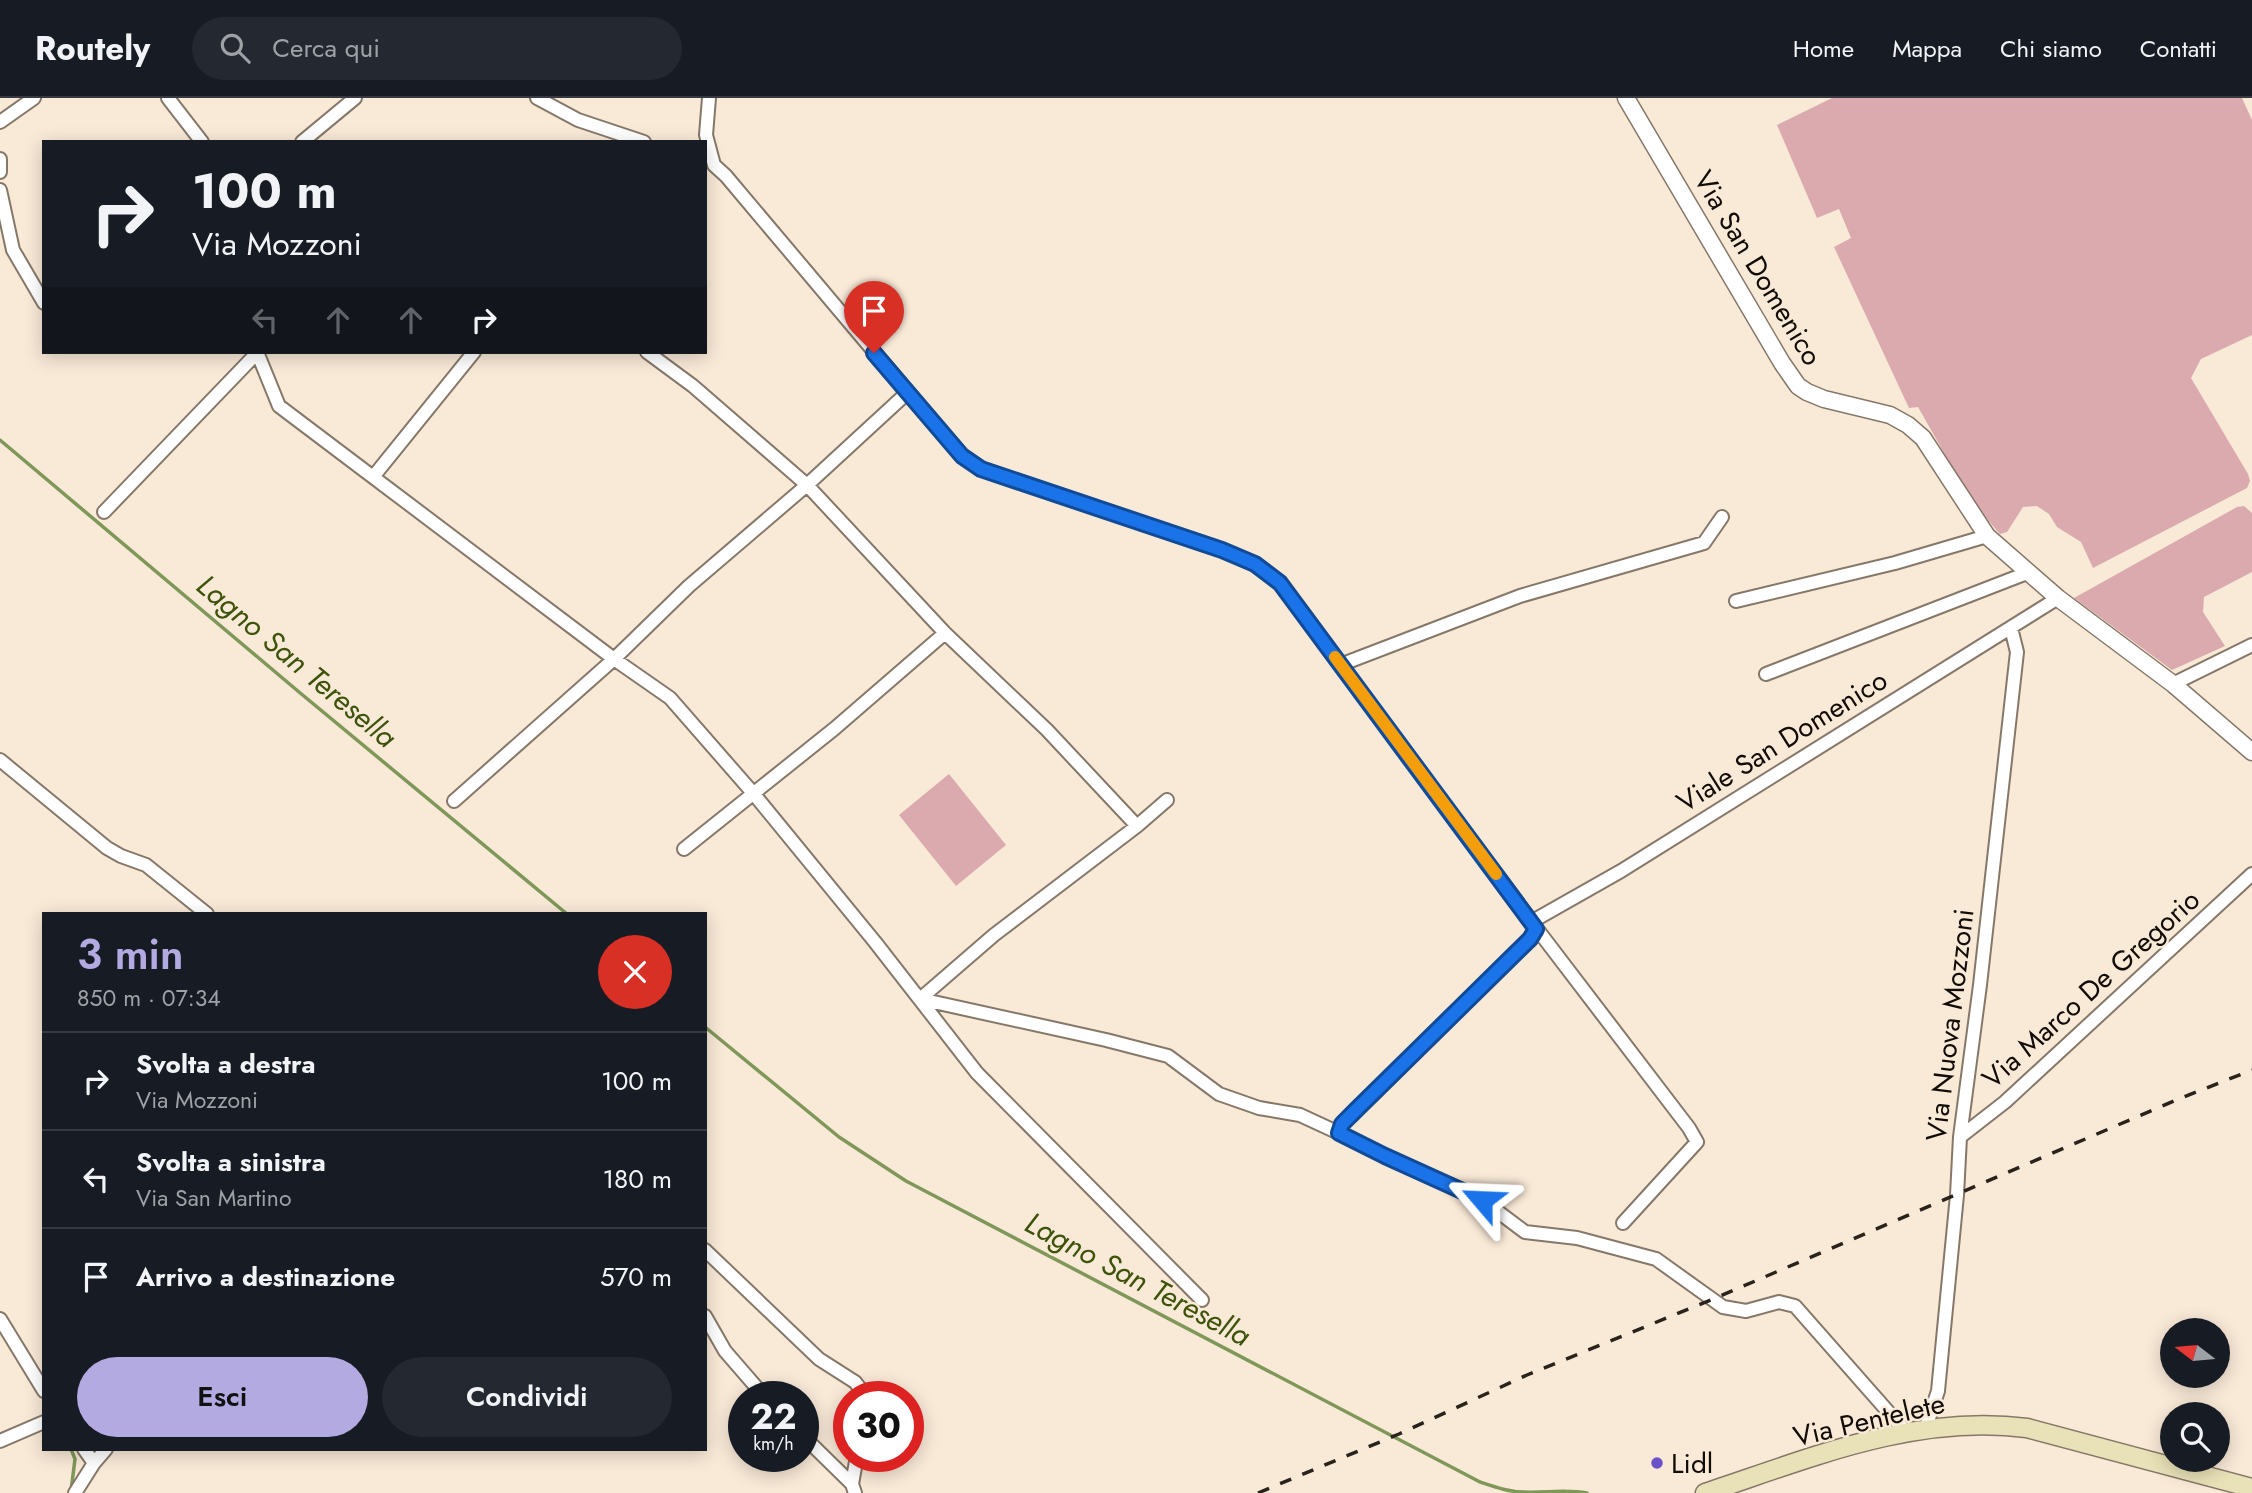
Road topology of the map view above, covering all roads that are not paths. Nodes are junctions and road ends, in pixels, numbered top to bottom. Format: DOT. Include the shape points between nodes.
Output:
graph roads {
  1 [pos="34,98"];
  2 [pos="167,98"];
  3 [pos="355,98"];
  4 [pos="537,98"];
  5 [pos="709,98"];
  6 [pos="1626,98"];
  7 [pos="0,122"];
  8 [pos="626,139"];
  9 [pos="200,140"];
  10 [pos="304,140"];
  11 [pos="707,140"];
  12 [pos="707,142"];
  13 [pos="0,159"];
  14 [pos="710,164"];
  15 [pos="0,172"];
  16 [pos="0,190"];
  17 [pos="42,300"];
  18 [pos="255,354"];
  19 [pos="258,354"];
  20 [pos="472,354"];
  21 [pos="650,354"];
  22 [pos="907,393"];
  23 [pos="373,477"];
  24 [pos="807,485"];
  25 [pos="104,512"];
  26 [pos="1722,517"];
  27 [pos="1987,536"];
  28 [pos="2027,573"];
  29 [pos="2058,598"];
  30 [pos="1737,601"];
  31 [pos="2011,628"];
  32 [pos="945,633"];
  33 [pos="2252,645"];
  34 [pos="614,659"];
  35 [pos="1340,665"];
  36 [pos="1766,674"];
  37 [pos="2173,684"];
  38 [pos="2252,752"];
  39 [pos="0,760"];
  40 [pos="753,793"];
  41 [pos="1167,800"];
  42 [pos="454,801"];
  43 [pos="1137,826"];
  44 [pos="684,849"];
  45 [pos="2252,874"];
  46 [pos="205,912"];
  47 [pos="1534,926"];
  48 [pos="920,999"];
  49 [pos="1339,1133"];
  50 [pos="1960,1137"];
  51 [pos="1623,1223"];
  52 [pos="707,1252"];
  53 [pos="1202,1300"];
  54 [pos="0,1319"];
  55 [pos="707,1319"];
  56 [pos="751,1381"];
  57 [pos="853,1381"];
  58 [pos="42,1388"];
  59 [pos="42,1423"];
  60 [pos="1926,1427"];
  61 [pos="1906,1432"];
  62 [pos="0,1441"];
  63 [pos="85,1451"];
  64 [pos="104,1451"];
  65 [pos="819,1453"];
  66 [pos="94,1463"];
  67 [pos="2252,1488"];
  68 [pos="854,1489"];
  69 [pos="75,1493"];
  70 [pos="1704,1493"];
  1 -- 7 [label="street"];
  2 -- 9 [label="street"];
  3 -- 10 [label="street"];
  4 -- 8 [label="street"];
  5 -- 11 [label="street"];
  6 -- 27 [label="street, Via San Domenico" via="1798,386 1824,399 1890,415 1908,425 1923,438"];
  12 -- 14 [label="street"];
  13 -- 15 [label="street"];
  14 -- 22 [label="street" via="726,176"];
  16 -- 17 [label="street" via="13,250"];
  18 -- 25 [label="street"];
  19 -- 23 [label="street" via="279,407"];
  20 -- 23 [label="street"];
  21 -- 24 [label="street"];
  22 -- 24 [label="street"];
  22 -- 35 [label="street" via="962,456 981,469 1255,564 1280,583"];
  23 -- 34 [label="street"];
  24 -- 32 [label="street"];
  24 -- 34 [label="street" via="689,586"];
  26 -- 35 [label="street" via="1704,543 1520,596"];
  27 -- 28 [label="street, Via San Domenico"];
  27 -- 30 [label="street"];
  28 -- 29 [label="street, Via San Domenico"];
  28 -- 36 [label="street"];
  29 -- 31 [label="street, Viale San Domenico"];
  29 -- 37 [label="street, Via San Domenico"];
  31 -- 47 [label="street, Viale San Domenico"];
  31 -- 50 [label="street, Via Nuova Mozzoni" via="2017,652"];
  32 -- 40 [label="street"];
  32 -- 43 [label="street" via="1047,730"];
  33 -- 37 [label="street"];
  34 -- 40 [label="street" via="670,698"];
  34 -- 42 [label="street"];
  35 -- 47 [label="street"];
  37 -- 38 [label="street, Via San Domenico"];
  39 -- 46 [label="street" via="107,848 146,864"];
  40 -- 44 [label="street"];
  40 -- 48 [label="street"];
  41 -- 43 [label="street"];
  43 -- 48 [label="street"];
  45 -- 50 [label="street, Via Marco De Gregorio" via="2005,1102"];
  47 -- 49 [label="street, Viale San Domenico" via="1530,939 1342,1124"];
  47 -- 51 [label="street" via="1698,1142"];
  48 -- 49 [label="street" via="1168,1056 1219,1094 1259,1108 1300,1115"];
  48 -- 53 [label="street" via="977,1073"];
  49 -- 61 [label="street" via="1469,1193 1525,1232 1577,1238 1656,1259 1723,1307 1746,1311 1779,1302 1795,1306"];
  50 -- 60 [label="street, Via Nuova Mozzoni" via="1938,1391"];
  52 -- 57 [label="street" via="819,1359"];
  54 -- 58 [label="street"];
  55 -- 56 [label="street" via="725,1351"];
  59 -- 62 [label="street"];
  60 -- 61 [label="main road, Via Pentelete"];
  60 -- 67 [label="main road, Via Pentelete" via="1998,1424 2027,1428"];
  61 -- 70 [label="main road, Via Pentelete"];
  63 -- 66 [label="street"];
  64 -- 66 [label="street"];
  65 -- 68 [label="street"];
  66 -- 69 [label="street"];
}
